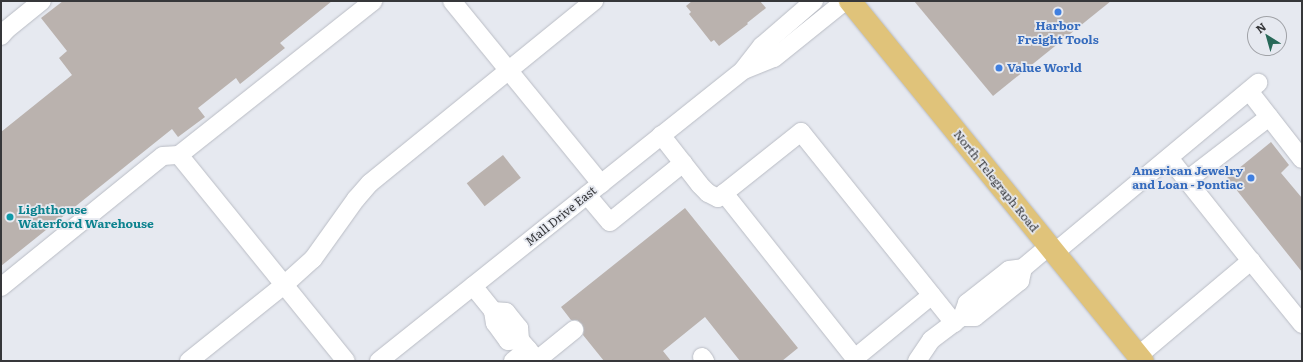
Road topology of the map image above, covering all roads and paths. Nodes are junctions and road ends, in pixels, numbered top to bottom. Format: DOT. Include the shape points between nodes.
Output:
graph roads {
  1 [pos="42,1"];
  2 [pos="373,1"];
  3 [pos="452,1"];
  4 [pos="594,1"];
  5 [pos="814,1"];
  6 [pos="845,1"];
  7 [pos="850,1"];
  8 [pos="1,36"];
  9 [pos="743,70"];
  10 [pos="509,71"];
  11 [pos="1269,117"];
  12 [pos="661,135"];
  13 [pos="178,155"];
  14 [pos="1169,158"];
  15 [pos="1302,160"];
  16 [pos="683,163"];
  17 [pos="1186,181"];
  18 [pos="594,189"];
  19 [pos="724,193"];
  20 [pos="1052,249"];
  21 [pos="1250,262"];
  22 [pos="284,286"];
  23 [pos="473,286"];
  24 [pos="1,287"];
  25 [pos="932,295"];
  26 [pos="958,320"];
  27 [pos="1302,324"];
  28 [pos="574,330"];
  29 [pos="531,352"];
  30 [pos="1140,358"];
  31 [pos="189,361"];
  32 [pos="346,361"];
  33 [pos="379,361"];
  34 [pos="513,361"];
  35 [pos="917,361"];
  1 -- 8 [label="street"];
  2 -- 13 [label="street"];
  3 -- 10 [label="street"];
  4 -- 10 [label="street"];
  5 -- 9 [label="street, Mall Drive East" via="762,46"];
  6 -- 9 [label="street, Mall Drive East" via="774,58"];
  7 -- 20 [label="main road, North Telegraph Road"];
  9 -- 12 [label="street, Mall Drive East"];
  10 -- 18 [label="street"];
  10 -- 22 [label="street" via="370,183 313,259"];
  11 -- 14 [label="street" via="1254,87"];
  11 -- 15 [label="street"];
  11 -- 17 [label="street"];
  12 -- 16 [label="street"];
  12 -- 18 [label="street, Mall Drive East"];
  13 -- 22 [label="street"];
  13 -- 24 [label="street" via="163,156"];
  14 -- 17 [label="street"];
  14 -- 20 [label="street"];
  16 -- 18 [label="street" via="610,222"];
  16 -- 19 [label="street" via="708,193 718,198"];
  17 -- 21 [label="street"];
  18 -- 23 [label="street, Mall Drive East"];
  19 -- 25 [label="street" via="801,132"];
  19 -- 25 [label="street" via="855,358"];
  20 -- 26 [label="street" via="1023,268 1009,270 967,303"];
  20 -- 30 [label="main road, North Telegraph Road"];
  21 -- 27 [label="street"];
  21 -- 30 [label="street"];
  22 -- 31 [label="street"];
  22 -- 32 [label="street"];
  23 -- 29 [label="street" via="493,311 506,312 519,328"];
  23 -- 33 [label="street, Mall Drive East"];
  25 -- 26 [label="street"];
  26 -- 35 [label="street" via="931,340"];
  28 -- 29 [label="street"];
  29 -- 34 [label="street"];
}
